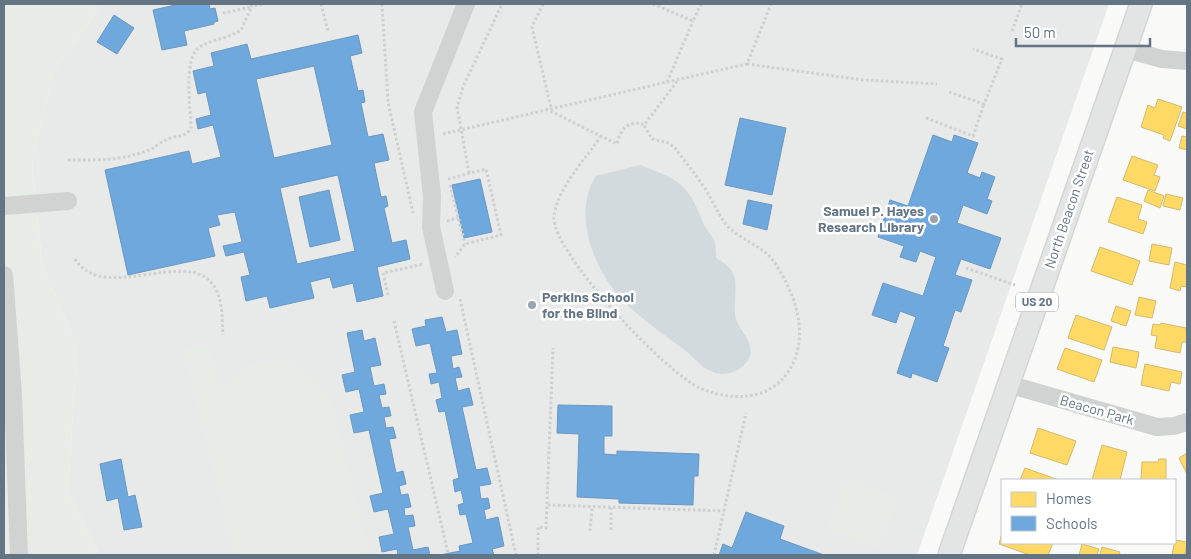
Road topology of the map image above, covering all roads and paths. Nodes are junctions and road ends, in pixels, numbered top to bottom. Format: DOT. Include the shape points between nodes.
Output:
graph roads {
  1 [pos="265,4"];
  2 [pos="322,4"];
  3 [pos="382,4"];
  4 [pos="466,4"];
  5 [pos="502,4"];
  6 [pos="543,4"];
  7 [pos="653,4"];
  8 [pos="701,4"];
  9 [pos="771,4"];
  10 [pos="1022,4"];
  11 [pos="1141,4"];
  12 [pos="252,5"];
  13 [pos="223,13"];
  14 [pos="693,21"];
  15 [pos="328,31"];
  16 [pos="1012,31"];
  17 [pos="974,49"];
  18 [pos="1125,49"];
  19 [pos="1187,61"];
  20 [pos="747,64"];
  21 [pos="678,80"];
  22 [pos="667,82"];
  23 [pos="938,84"];
  24 [pos="949,92"];
  25 [pos="984,104"];
  26 [pos="551,108"];
  27 [pos="546,109"];
  28 [pos="926,118"];
  29 [pos="644,125"];
  30 [pos="462,129"];
  31 [pos="602,136"];
  32 [pos="426,138"];
  33 [pos="68,160"];
  34 [pos="469,173"];
  35 [pos="68,201"];
  36 [pos="4,206"];
  37 [pos="414,217"];
  38 [pos="464,244"];
  39 [pos="422,255"];
  40 [pos="75,260"];
  41 [pos="424,264"];
  42 [pos="966,268"];
  43 [pos="4,275"];
  44 [pos="443,284"];
  45 [pos="1015,285"];
  46 [pos="388,295"];
  47 [pos="394,322"];
  48 [pos="223,335"];
  49 [pos="552,348"];
  50 [pos="1008,384"];
  51 [pos="746,413"];
  52 [pos="1187,422"];
  53 [pos="548,505"];
  54 [pos="592,507"];
  55 [pos="611,507"];
  56 [pos="724,511"];
  57 [pos="611,530"];
  58 [pos="590,531"];
  59 [pos="448,553"];
  60 [pos="19,555"];
  61 [pos="516,555"];
  62 [pos="538,555"];
  63 [pos="714,555"];
  64 [pos="949,555"];
  1 -- 12 [label="path"];
  2 -- 15 [label="path"];
  3 -- 37 [label="path" via="388,102"];
  4 -- 32 [label="street" via="425,103"];
  5 -- 30 [label="path" via="463,87 457,106"];
  6 -- 26 [label="path" via="532,27"];
  7 -- 14 [label="path"];
  8 -- 14 [label="path"];
  9 -- 20 [label="path"];
  10 -- 16 [label="path"];
  11 -- 18 [label="main road, North Beacon Street / US 20"];
  12 -- 13 [label="path"];
  12 -- 33 [label="path" via="241,30 200,47 192,59 189,132 114,160"];
  14 -- 22 [label="path"];
  17 -- 25 [label="path" via="1002,59"];
  18 -- 19 [label="street" via="1162,59"];
  18 -- 50 [label="main road, North Beacon Street / US 20"];
  20 -- 21 [label="path"];
  20 -- 23 [label="path" via="863,80"];
  21 -- 22 [label="path"];
  21 -- 29 [label="path"];
  22 -- 26 [label="path"];
  24 -- 25 [label="path"];
  25 -- 28 [label="path" via="972,136"];
  26 -- 27 [label="path"];
  27 -- 30 [label="path"];
  27 -- 31 [label="path"];
  29 -- 31 [label="path" via="625,126 617,144"];
  29 -- 31 [label="path" via="652,139 675,148 726,224 766,253 791,293 800,322 795,361 784,380 770,391 749,396 719,396 679,376 615,313 580,269 558,235 554,216 557,203 572,177"];
  30 -- 32 [label="path"];
  30 -- 34 [label="path"];
  32 -- 44 [label="street" via="432,196 431,227"];
  34 -- 38 [label="path" via="448,178"];
  34 -- 38 [label="path" via="486,169 502,235"];
  35 -- 36 [label="street"];
  38 -- 44 [label="path"];
  39 -- 41 [label="path"];
  40 -- 48 [label="path" via="85,272 114,278 180,272 201,276 214,286 218,296"];
  41 -- 44 [label="path"];
  41 -- 46 [label="path" via="384,273"];
  42 -- 45 [label="path"];
  43 -- 60 [label="street" via="13,393"];
  44 -- 61 [label="path"];
  47 -- 59 [label="path"];
  49 -- 53 [label="path"];
  50 -- 52 [label="street, Beacon Park" via="1157,426"];
  50 -- 64 [label="main road, North Beacon Street / US 20"];
  51 -- 56 [label="path"];
  53 -- 54 [label="path"];
  53 -- 62 [label="path" via="546,528 538,527"];
  54 -- 55 [label="path"];
  54 -- 58 [label="path"];
  55 -- 56 [label="path"];
  55 -- 57 [label="path"];
  56 -- 63 [label="path"];
}
